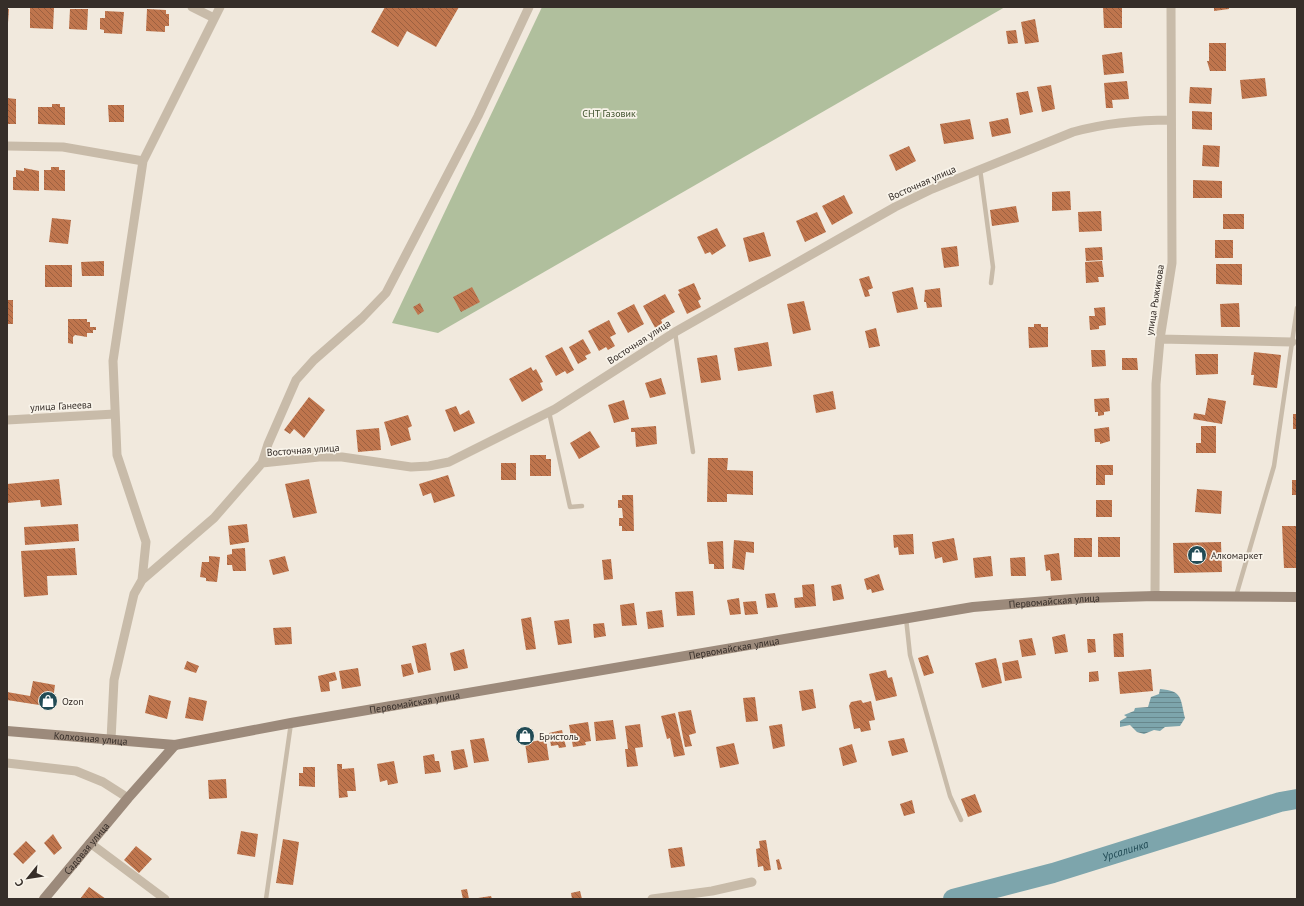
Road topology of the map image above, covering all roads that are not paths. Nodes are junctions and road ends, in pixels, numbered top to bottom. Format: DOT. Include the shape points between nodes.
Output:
graph roads {
  1 [pos="192,7"];
  2 [pos="220,7"];
  3 [pos="529,7"];
  4 [pos="1171,7"];
  5 [pos="214,18"];
  6 [pos="1171,120"];
  7 [pos="7,146"];
  8 [pos="143,161"];
  9 [pos="980,169"];
  10 [pos="991,283"];
  11 [pos="1297,308"];
  12 [pos="675,332"];
  13 [pos="1160,339"];
  14 [pos="1292,342"];
  15 [pos="549,412"];
  16 [pos="115,414"];
  17 [pos="7,420"];
  18 [pos="693,452"];
  19 [pos="262,463"];
  20 [pos="582,506"];
  21 [pos="142,580"];
  22 [pos="1156,596"];
  23 [pos="1236,596"];
  24 [pos="1297,597"];
  25 [pos="906,618"];
  26 [pos="291,723"];
  27 [pos="7,731"];
  28 [pos="111,740"];
  29 [pos="175,745"];
  30 [pos="7,763"];
  31 [pos="128,798"];
  32 [pos="961,820"];
  33 [pos="90,843"];
  34 [pos="752,882"];
  35 [pos="44,899"];
  36 [pos="165,899"];
  37 [pos="266,899"];
  38 [pos="652,899"];
  1 -- 5 [label="street"];
  2 -- 5 [label="street"];
  3 -- 19 [label="street" via="478,116 386,292 296,380"];
  4 -- 6 [label="street, улица Рыжикова"];
  5 -- 8 [label="street"];
  6 -- 9 [label="street, Восточная улица" via="1136,120 1093,126"];
  6 -- 13 [label="street, улица Рыжикова" via="1172,263"];
  7 -- 8 [label="street" via="63,147"];
  8 -- 16 [label="street" via="113,361"];
  9 -- 10 [label="lane" via="993,267"];
  9 -- 12 [label="street, Восточная улица" via="895,207"];
  11 -- 14 [label="lane"];
  12 -- 15 [label="street, Восточная улица"];
  12 -- 18 [label="lane"];
  13 -- 14 [label="street"];
  13 -- 22 [label="street, улица Рыжикова" via="1156,384"];
  14 -- 23 [label="lane" via="1274,466"];
  15 -- 19 [label="street, Восточная улица" via="449,462 429,466 411,467 342,457"];
  15 -- 20 [label="lane" via="570,507"];
  16 -- 17 [label="street, улица Ганеева"];
  16 -- 21 [label="street" via="117,455 146,542"];
  19 -- 21 [label="street, Восточная улица" via="214,518"];
  21 -- 28 [label="street" via="134,594 114,680"];
  22 -- 23 [label="main road, Первомайская улица"];
  22 -- 25 [label="main road, Первомайская улица" via="1085,598 973,607"];
  23 -- 24 [label="main road, Первомайская улица"];
  25 -- 26 [label="main road, Первомайская улица"];
  25 -- 32 [label="lane" via="910,655 950,796"];
  26 -- 29 [label="main road, Первомайская улица"];
  26 -- 37 [label="lane"];
  27 -- 28 [label="main road, Колхозная улица"];
  28 -- 29 [label="main road, Колхозная улица"];
  29 -- 31 [label="main road, Садовая улица"];
  30 -- 31 [label="street" via="76,771 103,782"];
  31 -- 33 [label="main road, Садовая улица"];
  33 -- 35 [label="main road, Садовая улица"];
  33 -- 36 [label="street"];
  34 -- 38 [label="street" via="712,891"];
}
